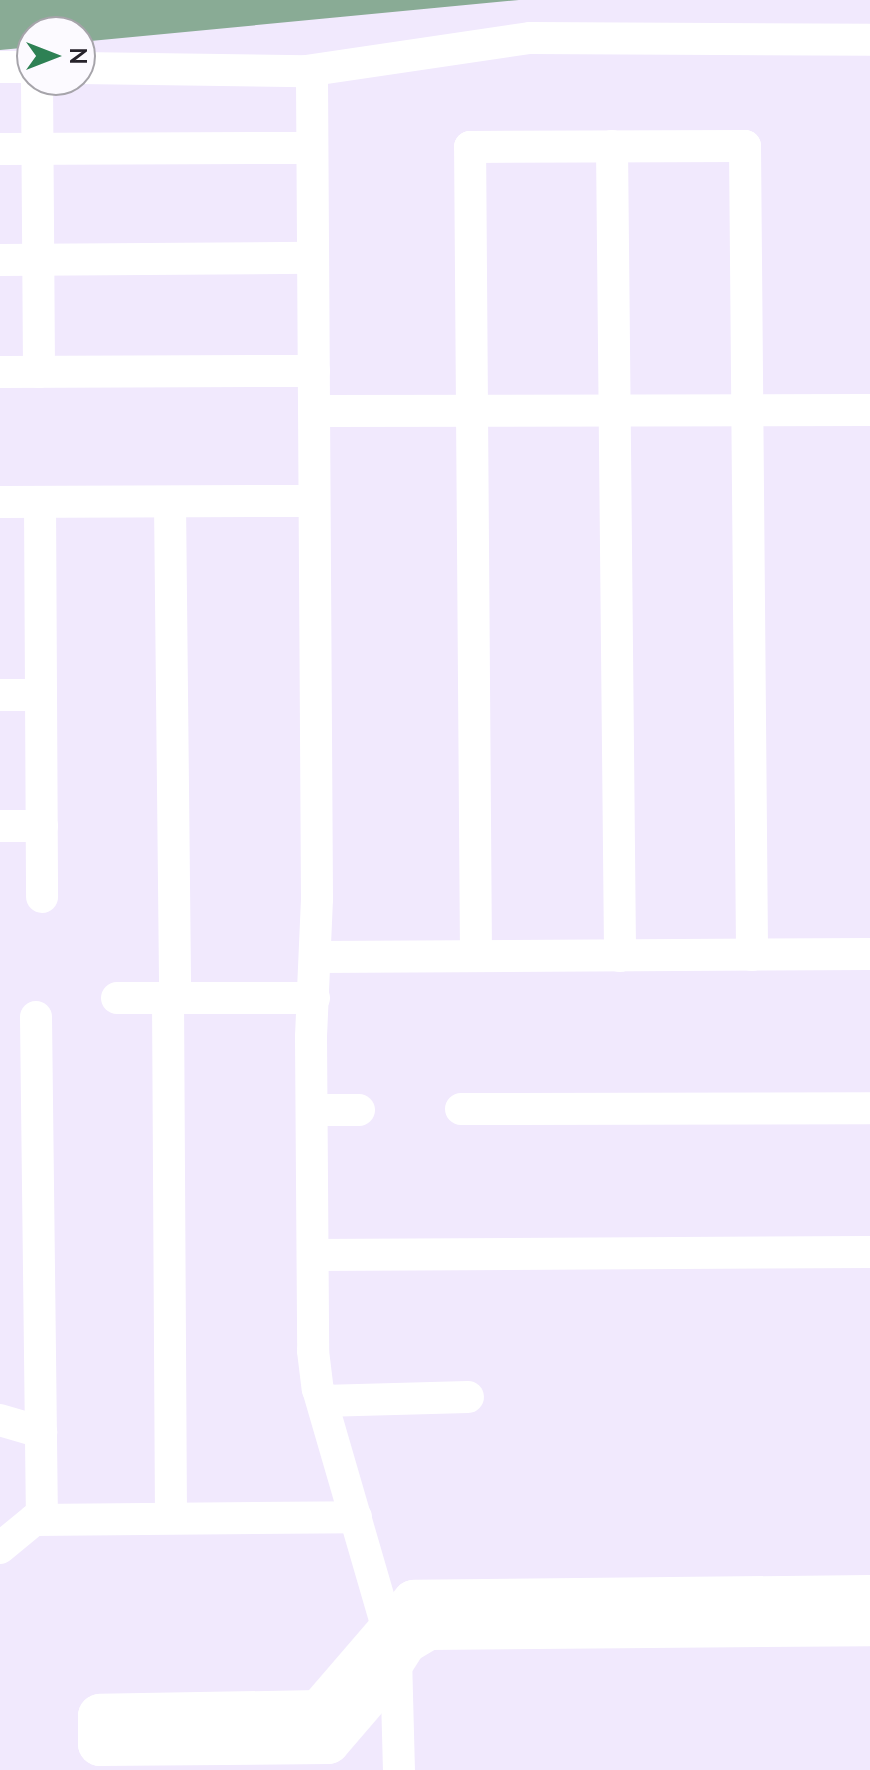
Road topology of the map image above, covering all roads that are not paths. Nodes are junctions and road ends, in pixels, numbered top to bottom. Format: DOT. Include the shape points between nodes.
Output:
graph roads {
  1 [pos="870,40"];
  2 [pos="96,68"];
  3 [pos="312,80"];
  4 [pos="35,96"];
  5 [pos="612,146"];
  6 [pos="312,148"];
  7 [pos="0,149"];
  8 [pos="37,149"];
  9 [pos="313,258"];
  10 [pos="0,260"];
  11 [pos="38,260"];
  12 [pos="314,371"];
  13 [pos="0,372"];
  14 [pos="39,372"];
  15 [pos="472,410"];
  16 [pos="616,410"];
  17 [pos="747,410"];
  18 [pos="870,410"];
  19 [pos="314,411"];
  20 [pos="314,501"];
  21 [pos="0,502"];
  22 [pos="40,502"];
  23 [pos="170,502"];
  24 [pos="0,695"];
  25 [pos="41,695"];
  26 [pos="0,826"];
  27 [pos="42,826"];
  28 [pos="42,897"];
  29 [pos="870,954"];
  30 [pos="752,955"];
  31 [pos="476,956"];
  32 [pos="620,956"];
  33 [pos="316,957"];
  34 [pos="117,998"];
  35 [pos="171,998"];
  36 [pos="314,998"];
  37 [pos="36,1017"];
  38 [pos="870,1108"];
  39 [pos="461,1109"];
  40 [pos="312,1110"];
  41 [pos="359,1110"];
  42 [pos="870,1252"];
  43 [pos="313,1255"];
  44 [pos="468,1397"];
  45 [pos="322,1401"];
  46 [pos="0,1420"];
  47 [pos="41,1432"];
  48 [pos="356,1517"];
  49 [pos="171,1518"];
  50 [pos="42,1519"];
  51 [pos="0,1548"];
  52 [pos="870,1597"];
  53 [pos="870,1624"];
  54 [pos="393,1642"];
  55 [pos="399,1770"];
  1 -- 2 [label="street" via="530,38 306,71"];
  3 -- 6 [label="street"];
  4 -- 8 [label="street"];
  5 -- 15 [label="street" via="470,147"];
  5 -- 16 [label="street"];
  5 -- 17 [label="street" via="745,146"];
  6 -- 8 [label="street"];
  6 -- 9 [label="street"];
  7 -- 8 [label="street"];
  8 -- 11 [label="street"];
  9 -- 11 [label="street"];
  9 -- 12 [label="street"];
  10 -- 11 [label="street"];
  11 -- 14 [label="street"];
  12 -- 14 [label="street"];
  12 -- 19 [label="street"];
  13 -- 14 [label="street"];
  15 -- 16 [label="street"];
  15 -- 19 [label="street"];
  15 -- 31 [label="street"];
  16 -- 17 [label="street"];
  16 -- 32 [label="street"];
  17 -- 18 [label="street"];
  17 -- 30 [label="street"];
  19 -- 20 [label="street"];
  20 -- 23 [label="street"];
  20 -- 33 [label="street"];
  21 -- 22 [label="street"];
  22 -- 23 [label="street"];
  22 -- 25 [label="street"];
  23 -- 35 [label="street"];
  24 -- 25 [label="street"];
  25 -- 27 [label="street"];
  26 -- 27 [label="street"];
  27 -- 28 [label="street"];
  29 -- 30 [label="street"];
  30 -- 32 [label="street"];
  31 -- 32 [label="street"];
  31 -- 33 [label="street"];
  33 -- 36 [label="street"];
  34 -- 35 [label="street"];
  35 -- 36 [label="street"];
  35 -- 49 [label="street"];
  36 -- 40 [label="street"];
  37 -- 47 [label="street"];
  38 -- 39 [label="street"];
  40 -- 41 [label="street"];
  40 -- 43 [label="street"];
  42 -- 43 [label="street"];
  43 -- 45 [label="street" via="314,1372"];
  44 -- 45 [label="street"];
  45 -- 48 [label="street"];
  46 -- 47 [label="street"];
  47 -- 50 [label="street"];
  48 -- 49 [label="street"];
  48 -- 54 [label="street"];
  49 -- 50 [label="street"];
  50 -- 51 [label="street" via="24,1524"];
  52 -- 54 [label="street" via="420,1601 403,1609"];
  53 -- 54 [label="street" via="436,1628"];
  54 -- 54 [label="street" via="328,1742 100,1744 100,1716 313,1714"];
  54 -- 55 [label="street"];
}
